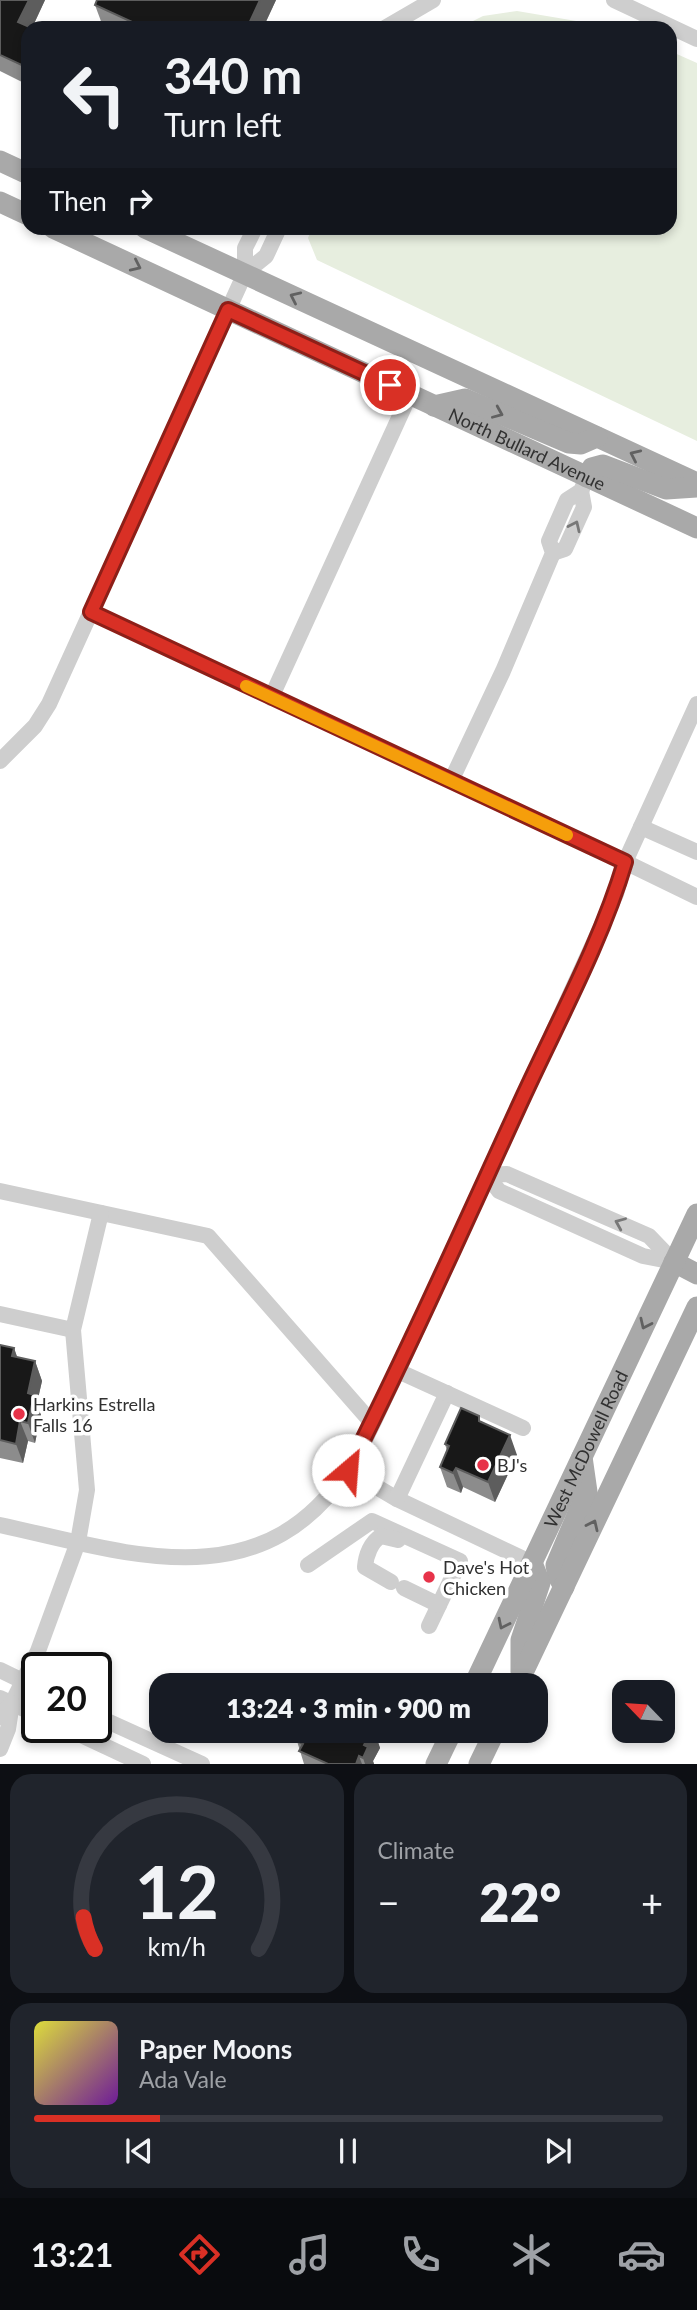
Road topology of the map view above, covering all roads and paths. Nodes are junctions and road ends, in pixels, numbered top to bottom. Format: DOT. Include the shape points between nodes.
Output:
graph roads {
  1 [pos="433,0"];
  2 [pos="614,0"];
  3 [pos="395,21"];
  4 [pos="660,21"];
  5 [pos="677,29"];
  6 [pos="697,38"];
  7 [pos="0,161"];
  8 [pos="21,171"];
  9 [pos="0,202"];
  10 [pos="21,212"];
  11 [pos="68,235"];
  12 [pos="161,235"];
  13 [pos="252,235"];
  14 [pos="276,235"];
  15 [pos="245,273"];
  16 [pos="228,310"];
  17 [pos="410,394"];
  18 [pos="434,405"];
  19 [pos="597,437"];
  20 [pos="584,484"];
  21 [pos="697,485"];
  22 [pos="697,528"];
  23 [pos="91,612"];
  24 [pos="271,698"];
  25 [pos="697,704"];
  26 [pos="692,730"];
  27 [pos="0,761"];
  28 [pos="451,781"];
  29 [pos="641,827"];
  30 [pos="697,852"];
  31 [pos="625,862"];
  32 [pos="697,897"];
  33 [pos="487,1175"];
  34 [pos="0,1191"];
  35 [pos="101,1213"];
  36 [pos="697,1214"];
  37 [pos="674,1262"];
  38 [pos="697,1274"];
  39 [pos="697,1307"];
  40 [pos="0,1314"];
  41 [pos="73,1330"];
  42 [pos="398,1371"];
  43 [pos="447,1394"];
  44 [pos="372,1423"];
  45 [pos="523,1428"];
  46 [pos="582,1457"];
  47 [pos="348,1470"];
  48 [pos="397,1499"];
  49 [pos="0,1525"];
  50 [pos="78,1542"];
  51 [pos="455,1559"];
  52 [pos="532,1563"];
  53 [pos="308,1564"];
  54 [pos="564,1587"];
  55 [pos="439,1605"];
  56 [pos="429,1626"];
  57 [pos="38,1652"];
  58 [pos="0,1670"];
  59 [pos="480,1673"];
  60 [pos="519,1673"];
  61 [pos="523,1673"];
  62 [pos="21,1680"];
  63 [pos="21,1690"];
  64 [pos="6,1701"];
  65 [pos="0,1717"];
  66 [pos="112,1723"];
  67 [pos="98,1743"];
  68 [pos="446,1743"];
  69 [pos="490,1743"];
  70 [pos="0,1749"];
  71 [pos="143,1764"];
  72 [pos="202,1764"];
  73 [pos="436,1764"];
  74 [pos="480,1764"];
  1 -- 3 [label="street"];
  2 -- 4 [label="street"];
  5 -- 6 [label="street"];
  7 -- 8 [label="main road"];
  9 -- 10 [label="main road"];
  11 -- 16 [label="main road, North Bullard Avenue, one-way"];
  12 -- 15 [label="main road"];
  13 -- 15 [label="street" via="245,248"];
  14 -- 15 [label="street" via="266,256"];
  15 -- 16 [label="street"];
  19 -- 15 [label="main road, one-way"];
  16 -- 17 [label="main road, North Bullard Avenue"];
  16 -- 23 [label="street"];
  17 -- 18 [label="main road, North Bullard Avenue"];
  17 -- 24 [label="street"];
  18 -- 19 [label="main road, one-way" via="465,399 569,443"];
  18 -- 20 [label="main road, North Bullard Avenue"];
  21 -- 19 [label="main road, one-way"];
  20 -- 21 [label="main road" via="592,468 603,465 666,489"];
  20 -- 22 [label="main road, North Bullard Avenue"];
  20 -- 28 [label="street" via="567,500 549,541 553,553"];
  23 -- 24 [label="street"];
  23 -- 27 [label="street" via="49,704 35,726"];
  24 -- 28 [label="street"];
  25 -- 26 [label="street"];
  26 -- 29 [label="street"];
  28 -- 31 [label="street"];
  29 -- 30 [label="street"];
  29 -- 31 [label="street"];
  31 -- 32 [label="street"];
  31 -- 33 [label="street" via="616,894"];
  33 -- 37 [label="street" via="499,1191 643,1256"];
  33 -- 42 [label="street"];
  34 -- 35 [label="street"];
  35 -- 41 [label="street"];
  35 -- 44 [label="street" via="208,1236"];
  36 -- 37 [label="main road, West McDowell Road"];
  37 -- 38 [label="main road"];
  37 -- 46 [label="main road, West McDowell Road, one-way"];
  54 -- 39 [label="main road, one-way"];
  40 -- 41 [label="street"];
  41 -- 50 [label="street" via="87,1490"];
  42 -- 43 [label="street"];
  42 -- 44 [label="street"];
  43 -- 45 [label="street"];
  43 -- 48 [label="street"];
  44 -- 47 [label="street"];
  46 -- 52 [label="main road, West McDowell Road"];
  46 -- 54 [label="main road" via="587,1492 556,1564"];
  47 -- 48 [label="street"];
  47 -- 50 [label="street" via="331,1492 288,1530 232,1553 171,1559"];
  48 -- 52 [label="street"];
  49 -- 50 [label="street"];
  50 -- 57 [label="street"];
  51 -- 53 [label="street" via="372,1521"];
  51 -- 55 [label="street" via="460,1561"];
  51 -- 55 [label="street" via="444,1562 381,1536 369,1551 365,1567"];
  52 -- 59 [label="main road, West McDowell Road, one-way"];
  52 -- 60 [label="main road" via="540,1583 521,1640"];
  54 -- 61 [label="main road"];
  55 -- 56 [label="street"];
  58 -- 62 [label="street"];
  63 -- 64 [label="street"];
  64 -- 65 [label="street"];
  64 -- 70 [label="street" via="8,1729"];
  66 -- 72 [label="street"];
  67 -- 71 [label="street"];
  68 -- 73 [label="main road"];
  69 -- 74 [label="main road"];
}
